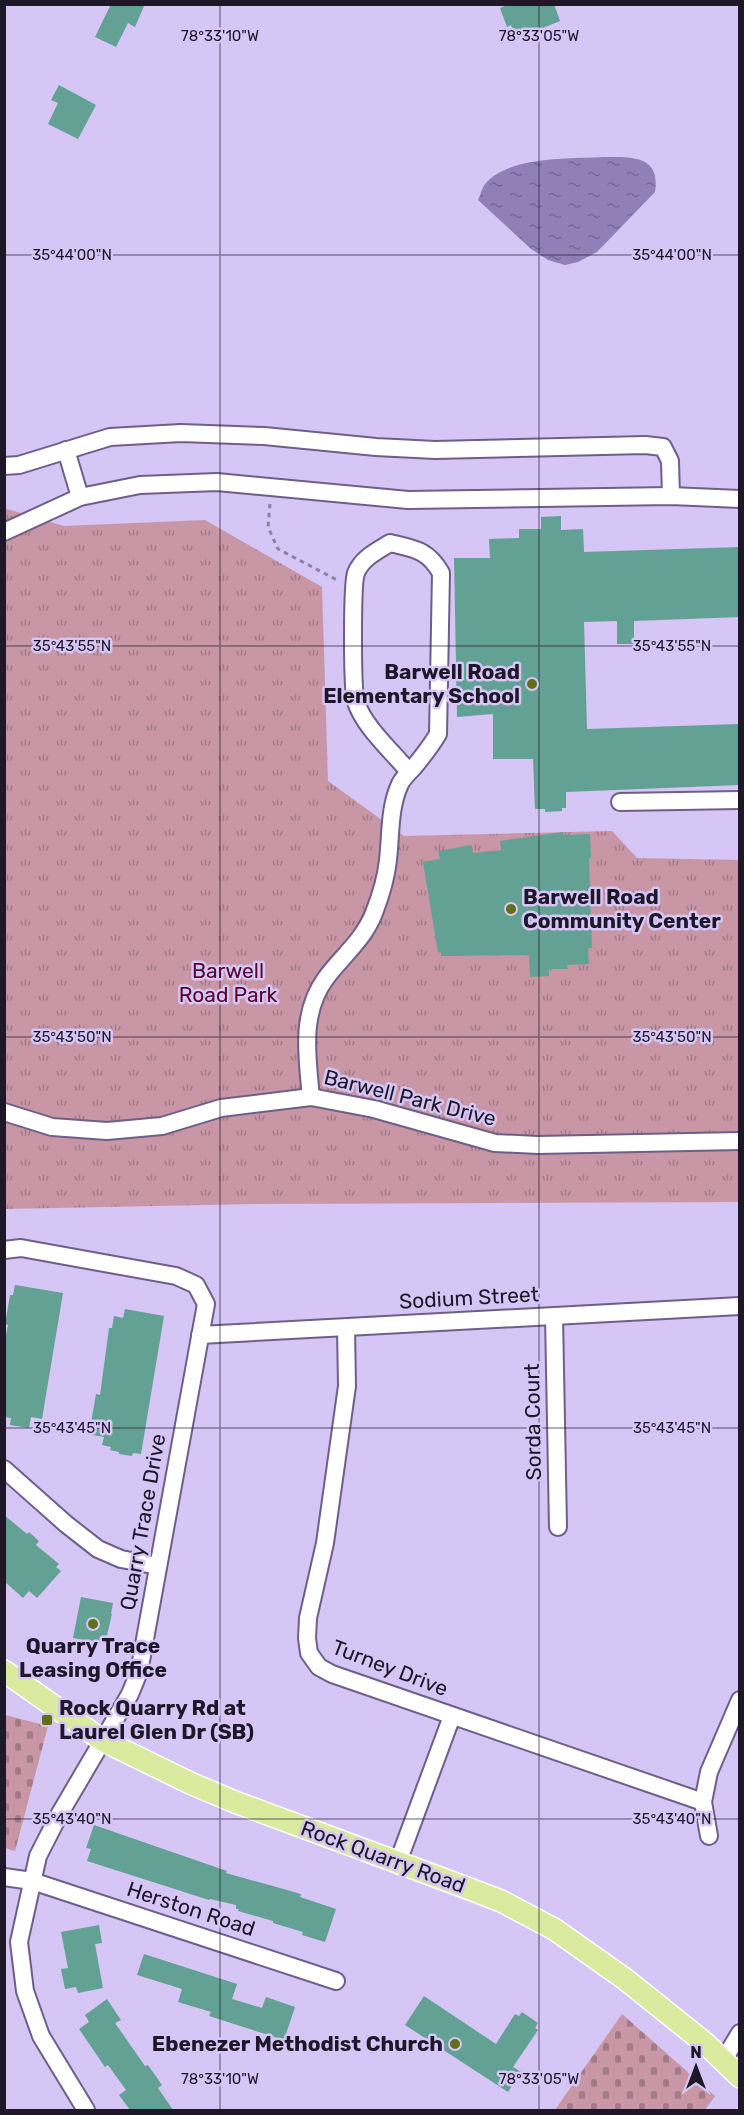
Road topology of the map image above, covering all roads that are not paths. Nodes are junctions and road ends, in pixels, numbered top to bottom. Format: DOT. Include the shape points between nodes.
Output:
graph roads {
  1 [pos="66,450"];
  2 [pos="4,466"];
  3 [pos="671,496"];
  4 [pos="80,497"];
  5 [pos="740,500"];
  6 [pos="4,532"];
  7 [pos="409,772"];
  8 [pos="740,800"];
  9 [pos="620,802"];
  10 [pos="311,1097"];
  11 [pos="4,1112"];
  12 [pos="740,1141"];
  13 [pos="4,1250"];
  14 [pos="740,1306"];
  15 [pos="554,1316"];
  16 [pos="346,1328"];
  17 [pos="200,1335"];
  18 [pos="4,1469"];
  19 [pos="558,1527"];
  20 [pos="158,1566"];
  21 [pos="4,1671"];
  22 [pos="740,1700"];
  23 [pos="452,1716"];
  24 [pos="102,1740"];
  25 [pos="703,1802"];
  26 [pos="709,1836"];
  27 [pos="398,1862"];
  28 [pos="4,1877"];
  29 [pos="32,1881"];
  30 [pos="336,1981"];
  31 [pos="740,2033"];
  32 [pos="723,2061"];
  33 [pos="740,2077"];
  34 [pos="83,2109"];
  1 -- 2 [label="street"];
  1 -- 3 [label="street" via="110,437 181,433 435,450 654,446 663,447 670,461"];
  1 -- 4 [label="street"];
  3 -- 4 [label="street" via="408,500 217,482 140,485"];
  3 -- 5 [label="street"];
  4 -- 6 [label="street"];
  7 -- 7 [label="street" via="438,734 441,573 433,560 418,549 390,543 368,556 356,574 356,701 368,723"];
  7 -- 10 [label="street" via="400,783 391,811 383,889 371,921 325,979 309,1010 306,1043"];
  8 -- 9 [label="street"];
  10 -- 11 [label="street, Barwell Park Drive" via="221,1108 162,1126 107,1131 52,1127"];
  10 -- 12 [label="street, Barwell Park Drive" via="374,1109 495,1143"];
  13 -- 17 [label="street, Quarry Trace Drive" via="21,1248 176,1276 196,1285 206,1304"];
  14 -- 15 [label="street, Sodium Street"];
  15 -- 16 [label="street, Sodium Street"];
  15 -- 19 [label="street, Sorda Court"];
  16 -- 17 [label="street, Sodium Street"];
  16 -- 23 [label="street, Turney Drive" via="347,1386 325,1543 308,1618 309,1653 319,1667 332,1674"];
  17 -- 20 [label="street, Quarry Trace Drive"];
  18 -- 20 [label="street" via="98,1549 121,1559"];
  20 -- 24 [label="street, Quarry Trace Drive" via="139,1672"];
  21 -- 24 [label="main road, Rock Quarry Road"];
  22 -- 25 [label="street" via="709,1772"];
  23 -- 25 [label="street, Turney Drive"];
  23 -- 27 [label="street"];
  24 -- 27 [label="main road, Rock Quarry Road" via="235,1802"];
  24 -- 29 [label="street, Quarry Trace Drive" via="38,1856"];
  25 -- 26 [label="street"];
  27 -- 32 [label="main road, Rock Quarry Road" via="501,1901 554,1929 621,1975"];
  28 -- 29 [label="street, Herston Road"];
  29 -- 30 [label="street, Herston Road"];
  29 -- 34 [label="street, Quarry Trace Drive" via="19,1942 25,1991 40,2036"];
  31 -- 32 [label="street"];
  32 -- 33 [label="main road, Rock Quarry Road"];
}
